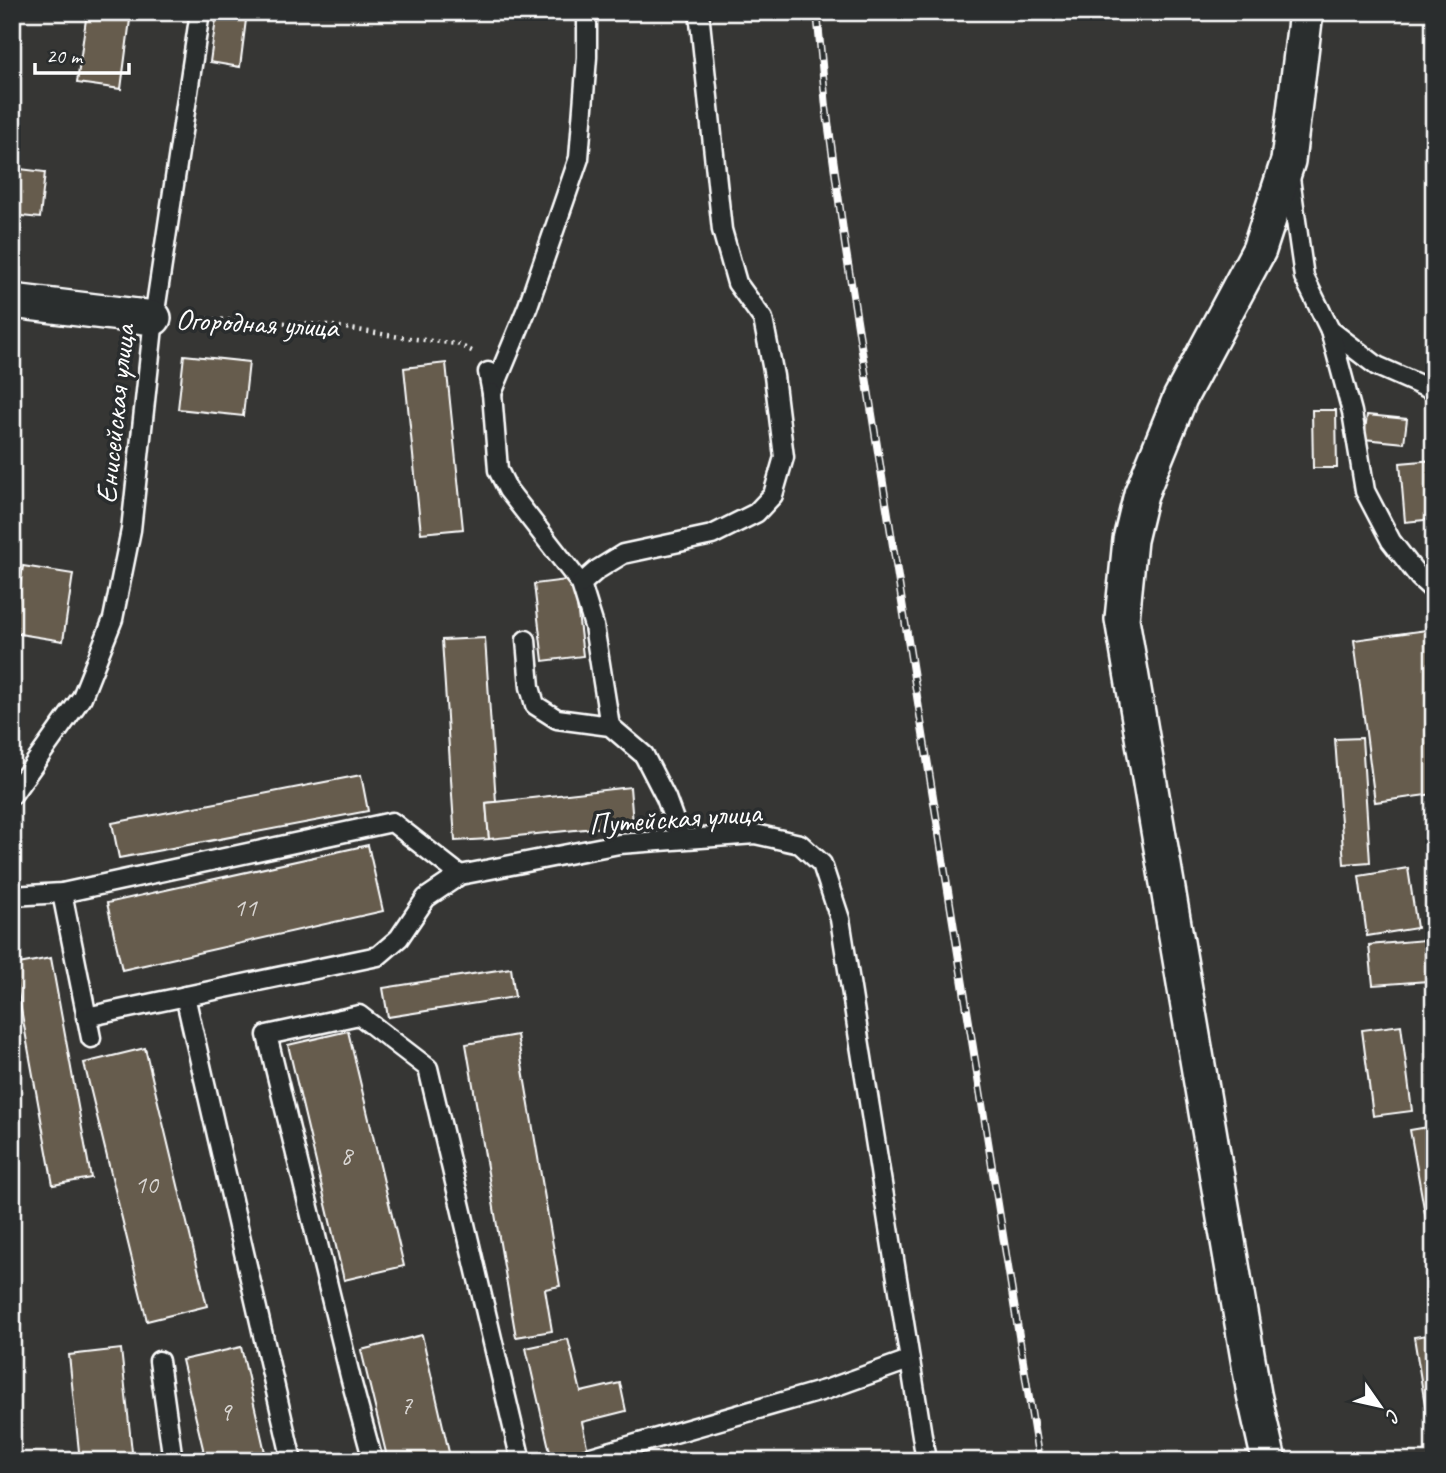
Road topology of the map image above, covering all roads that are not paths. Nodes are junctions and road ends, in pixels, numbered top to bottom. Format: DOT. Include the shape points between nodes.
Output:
graph roads {
  1 [pos="200,12"];
  2 [pos="587,12"];
  3 [pos="699,12"];
  4 [pos="1306,12"];
  5 [pos="1288,160"];
  6 [pos="12,301"];
  7 [pos="154,318"];
  8 [pos="1330,330"];
  9 [pos="488,372"];
  10 [pos="1434,391"];
  11 [pos="492,393"];
  12 [pos="581,584"];
  13 [pos="1434,591"];
  14 [pos="526,640"];
  15 [pos="610,726"];
  16 [pos="12,794"];
  17 [pos="681,839"];
  18 [pos="460,875"];
  19 [pos="62,893"];
  20 [pos="12,896"];
  21 [pos="185,996"];
  22 [pos="86,1017"];
  23 [pos="91,1038"];
  24 [pos="909,1360"];
  25 [pos="159,1362"];
  26 [pos="173,1461"];
  27 [pos="292,1461"];
  28 [pos="373,1461"];
  29 [pos="520,1461"];
  30 [pos="577,1461"];
  31 [pos="926,1461"];
  32 [pos="1269,1461"];
  1 -- 7 [label="lane, Енисейская улица"];
  2 -- 11 [label="lane" via="579,158 528,306"];
  3 -- 12 [label="lane" via="722,230 737,283 763,319 784,457 773,495 755,513 712,536 623,554"];
  4 -- 5 [label="street"];
  5 -- 8 [label="lane" via="1304,277"];
  5 -- 32 [label="street" via="1259,250 1180,398 1140,494 1122,620"];
  6 -- 7 [label="street, Огородная улица"];
  7 -- 16 [label="lane, Енисейская улица" via="131,530 113,619 82,697"];
  8 -- 10 [label="lane" via="1377,366"];
  8 -- 13 [label="lane" via="1352,412 1365,491 1391,541"];
  9 -- 11 [label="lane"];
  11 -- 12 [label="lane" via="498,470 508,490"];
  12 -- 15 [label="lane" via="594,626"];
  14 -- 15 [label="lane" via="535,705 557,719"];
  15 -- 17 [label="lane" via="644,755"];
  17 -- 18 [label="lane, Путейская улица" via="619,844"];
  17 -- 24 [label="lane, Путейская улица" via="755,834 800,844 822,864 840,919"];
  18 -- 19 [label="lane" via="392,822"];
  18 -- 21 [label="lane, Путейская улица" via="426,898 399,938 378,956"];
  19 -- 20 [label="lane"];
  19 -- 22 [label="lane"];
  21 -- 22 [label="lane, Путейская улица"];
  21 -- 27 [label="lane"];
  22 -- 23 [label="lane"];
  24 -- 30 [label="lane" via="828,1389"];
  24 -- 31 [label="lane, Путейская улица"];
  25 -- 26 [label="lane"];
  28 -- 29 [label="lane" via="267,1035 359,1015 428,1069"];
}
